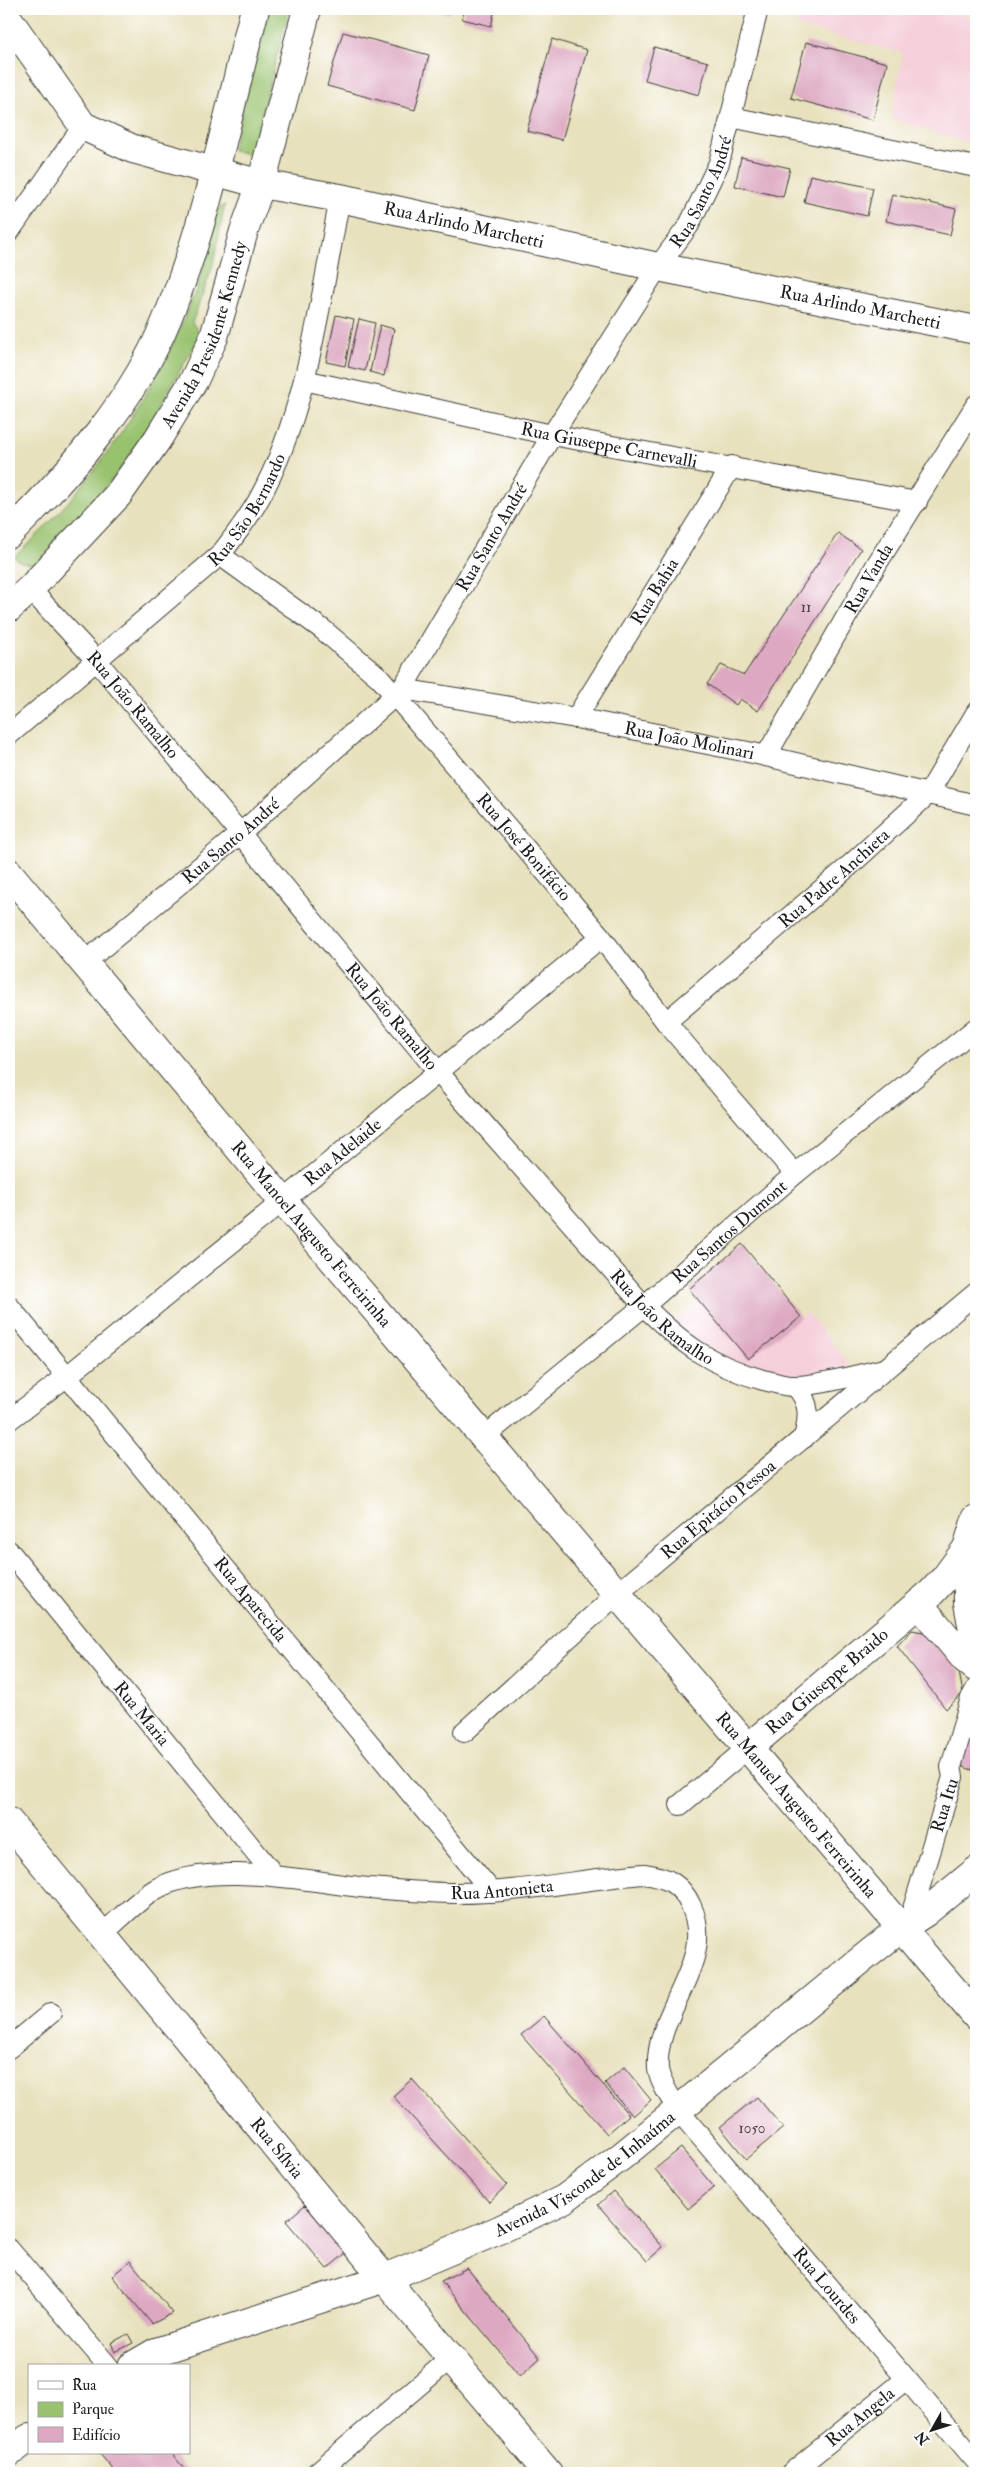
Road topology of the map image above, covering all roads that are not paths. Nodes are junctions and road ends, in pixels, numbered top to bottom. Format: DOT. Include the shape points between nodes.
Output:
graph roads {
  1 [pos="255,9"];
  2 [pos="307,9"];
  3 [pos="758,9"];
  4 [pos="9,20"];
  5 [pos="731,117"];
  6 [pos="83,126"];
  7 [pos="976,167"];
  8 [pos="212,172"];
  9 [pos="261,184"];
  10 [pos="340,198"];
  11 [pos="9,232"];
  12 [pos="658,267"];
  13 [pos="976,330"];
  14 [pos="304,380"];
  15 [pos="976,405"];
  16 [pos="552,435"];
  17 [pos="732,466"];
  18 [pos="917,502"];
  19 [pos="9,534"];
  20 [pos="220,555"];
  21 [pos="20,586"];
  22 [pos="9,608"];
  23 [pos="98,661"];
  24 [pos="399,693"];
  25 [pos="976,713"];
  26 [pos="576,718"];
  27 [pos="9,735"];
  28 [pos="766,756"];
  29 [pos="928,794"];
  30 [pos="976,805"];
  31 [pos="241,833"];
  32 [pos="9,872"];
  33 [pos="602,937"];
  34 [pos="84,964"];
  35 [pos="666,1022"];
  36 [pos="976,1028"];
  37 [pos="439,1073"];
  38 [pos="795,1174"];
  39 [pos="283,1201"];
  40 [pos="976,1293"];
  41 [pos="9,1306"];
  42 [pos="644,1306"];
  43 [pos="884,1369"];
  44 [pos="66,1377"];
  45 [pos="796,1387"];
  46 [pos="9,1420"];
  47 [pos="484,1437"];
  48 [pos="804,1438"];
  49 [pos="976,1519"];
  50 [pos="967,1548"];
  51 [pos="9,1551"];
  52 [pos="617,1594"];
  53 [pos="919,1604"];
  54 [pos="976,1646"];
  55 [pos="976,1668"];
  56 [pos="976,1689"];
  57 [pos="464,1732"];
  58 [pos="749,1747"];
  59 [pos="680,1805"];
  60 [pos="9,1822"];
  61 [pos="976,1871"];
  62 [pos="275,1876"];
  63 [pos="492,1892"];
  64 [pos="905,1925"];
  65 [pos="101,1936"];
  66 [pos="51,2013"];
  67 [pos="976,2016"];
  68 [pos="9,2048"];
  69 [pos="678,2110"];
  70 [pos="9,2250"];
  71 [pos="384,2278"];
  72 [pos="451,2358"];
  73 [pos="106,2364"];
  74 [pos="135,2364"];
  75 [pos="905,2380"];
  76 [pos="28,2439"];
  77 [pos="9,2453"];
  78 [pos="976,2461"];
  79 [pos="316,2473"];
  80 [pos="548,2473"];
  81 [pos="792,2473"];
  1 -- 8 [label="main road"];
  2 -- 9 [label="main road, Avenida Presidente Kennedy"];
  3 -- 5 [label="street, Rua Santo André"];
  4 -- 6 [label="main road"];
  5 -- 7 [label="street"];
  5 -- 12 [label="street, Rua Santo André" via="709,188 689,225"];
  6 -- 8 [label="main road, Rua Arlindo Marchetti" via="134,149"];
  6 -- 11 [label="street"];
  8 -- 9 [label="main road, Rua Arlindo Marchetti"];
  8 -- 19 [label="main road" via="202,220 167,320 141,370 112,414 54,489"];
  9 -- 10 [label="main road, Rua Arlindo Marchetti"];
  9 -- 21 [label="main road, Avenida Presidente Kennedy" via="214,337 194,380 118,495"];
  10 -- 12 [label="main road, Rua Arlindo Marchetti"];
  10 -- 14 [label="street, Rua São Bernardo"];
  12 -- 13 [label="main road, Rua Arlindo Marchetti"];
  12 -- 16 [label="street, Rua Santo André"];
  14 -- 16 [label="street, Rua Giuseppe Carnevalli"];
  14 -- 20 [label="street, Rua São Bernardo" via="277,461 259,499"];
  15 -- 18 [label="street, Rua Vanda"];
  16 -- 17 [label="street, Rua Giuseppe Carnevalli"];
  16 -- 24 [label="street, Rua Santo André"];
  17 -- 18 [label="street, Rua Giuseppe Carnevalli"];
  17 -- 26 [label="street, Rua Bahia"];
  18 -- 28 [label="street, Rua Vanda" via="878,562"];
  20 -- 23 [label="street, Rua São Bernardo"];
  20 -- 24 [label="street, Rua José Bonifácio" via="322,629"];
  21 -- 22 [label="main road, Avenida Presidente Kennedy"];
  21 -- 23 [label="street, Rua João Ramalho"];
  23 -- 27 [label="street, Rua São Bernardo"];
  23 -- 31 [label="street, Rua João Ramalho"];
  24 -- 26 [label="street, Rua João Molinari"];
  24 -- 31 [label="street, Rua Santo André"];
  24 -- 33 [label="street, Rua José Bonifácio"];
  25 -- 29 [label="street, Rua Padre Anchieta"];
  26 -- 28 [label="street, Rua João Molinari"];
  28 -- 29 [label="street, Rua João Molinari"];
  29 -- 30 [label="street, Rua João Molinari"];
  29 -- 35 [label="street, Rua Padre Anchieta"];
  31 -- 34 [label="street, Rua Santo André"];
  31 -- 37 [label="street, Rua João Ramalho"];
  32 -- 34 [label="main road, Rua Manoel Augusto Ferreirinha"];
  33 -- 35 [label="street, Rua José Bonifácio"];
  33 -- 37 [label="street, Rua Adelaide"];
  34 -- 39 [label="main road, Rua Manoel Augusto Ferreirinha"];
  35 -- 38 [label="street, Rua José Bonifácio"];
  36 -- 38 [label="street, Rua Santos Dumont"];
  37 -- 39 [label="street, Rua Adelaide"];
  37 -- 42 [label="street, Rua João Ramalho"];
  38 -- 42 [label="street, Rua Santos Dumont"];
  39 -- 44 [label="street, Rua Adelaide"];
  39 -- 47 [label="main road, Rua Manoel Augusto Ferreirinha"];
  40 -- 43 [label="street, Rua Epitácio Pessoa"];
  41 -- 44 [label="street, Rua Aparecida"];
  42 -- 45 [label="street, Rua João Ramalho" via="691,1350 747,1375"];
  42 -- 47 [label="street, Rua Santos Dumont"];
  43 -- 45 [label="street, Rua João Ramalho"];
  43 -- 48 [label="street, Rua Epitácio Pessoa"];
  44 -- 46 [label="street, Rua Adelaide"];
  44 -- 63 [label="street, Rua Aparecida"];
  45 -- 48 [label="street" via="807,1403 808,1423"];
  47 -- 52 [label="main road, Rua Manoel Augusto Ferreirinha"];
  48 -- 52 [label="street, Rua Epitácio Pessoa"];
  49 -- 50 [label="main road"];
  50 -- 53 [label="main road, Rua Giuseppe Braido" via="945,1578"];
  50 -- 54 [label="main road" via="968,1604"];
  51 -- 62 [label="street, Rua Maria"];
  52 -- 57 [label="street, Rua Epitácio Pessoa"];
  52 -- 58 [label="main road, Rua Manuel Augusto Ferreirinha"];
  53 -- 55 [label="main road"];
  53 -- 58 [label="main road, Rua Giuseppe Braido"];
  56 -- 64 [label="street, Rua Itu" via="951,1766 953,1777"];
  58 -- 59 [label="street, Rua Giuseppe Braido"];
  58 -- 64 [label="main road, Rua Manuel Augusto Ferreirinha"];
  60 -- 65 [label="main road, Rua Sílvia"];
  61 -- 64 [label="main road, Avenida Visconde de Inhaúma"];
  62 -- 63 [label="street, Rua Antonieta" via="370,1888"];
  62 -- 65 [label="street, Rua Antonieta" via="222,1875 174,1882 142,1899"];
  63 -- 69 [label="street, Rua Antonieta" via="644,1874 663,1876 677,1884 688,1897 697,1919 699,1939 662,2040 658,2070"];
  64 -- 67 [label="main road, Rua Manuel Augusto Ferreirinha"];
  64 -- 69 [label="main road, Avenida Visconde de Inhaúma"];
  65 -- 71 [label="main road, Rua Sílvia"];
  66 -- 68 [label="street"];
  69 -- 71 [label="main road, Avenida Visconde de Inhaúma" via="564,2199"];
  69 -- 75 [label="street, Rua Lourdes" via="783,2231"];
  70 -- 73 [label="street"];
  71 -- 72 [label="main road, Rua Sílvia"];
  71 -- 74 [label="main road, Avenida Visconde de Inhaúma" via="156,2352"];
  72 -- 79 [label="street"];
  72 -- 80 [label="main road, Rua Sílvia"];
  75 -- 78 [label="street, Rua Lourdes"];
  75 -- 81 [label="street, Rua Angela"];
  76 -- 77 [label="main road"];
}
